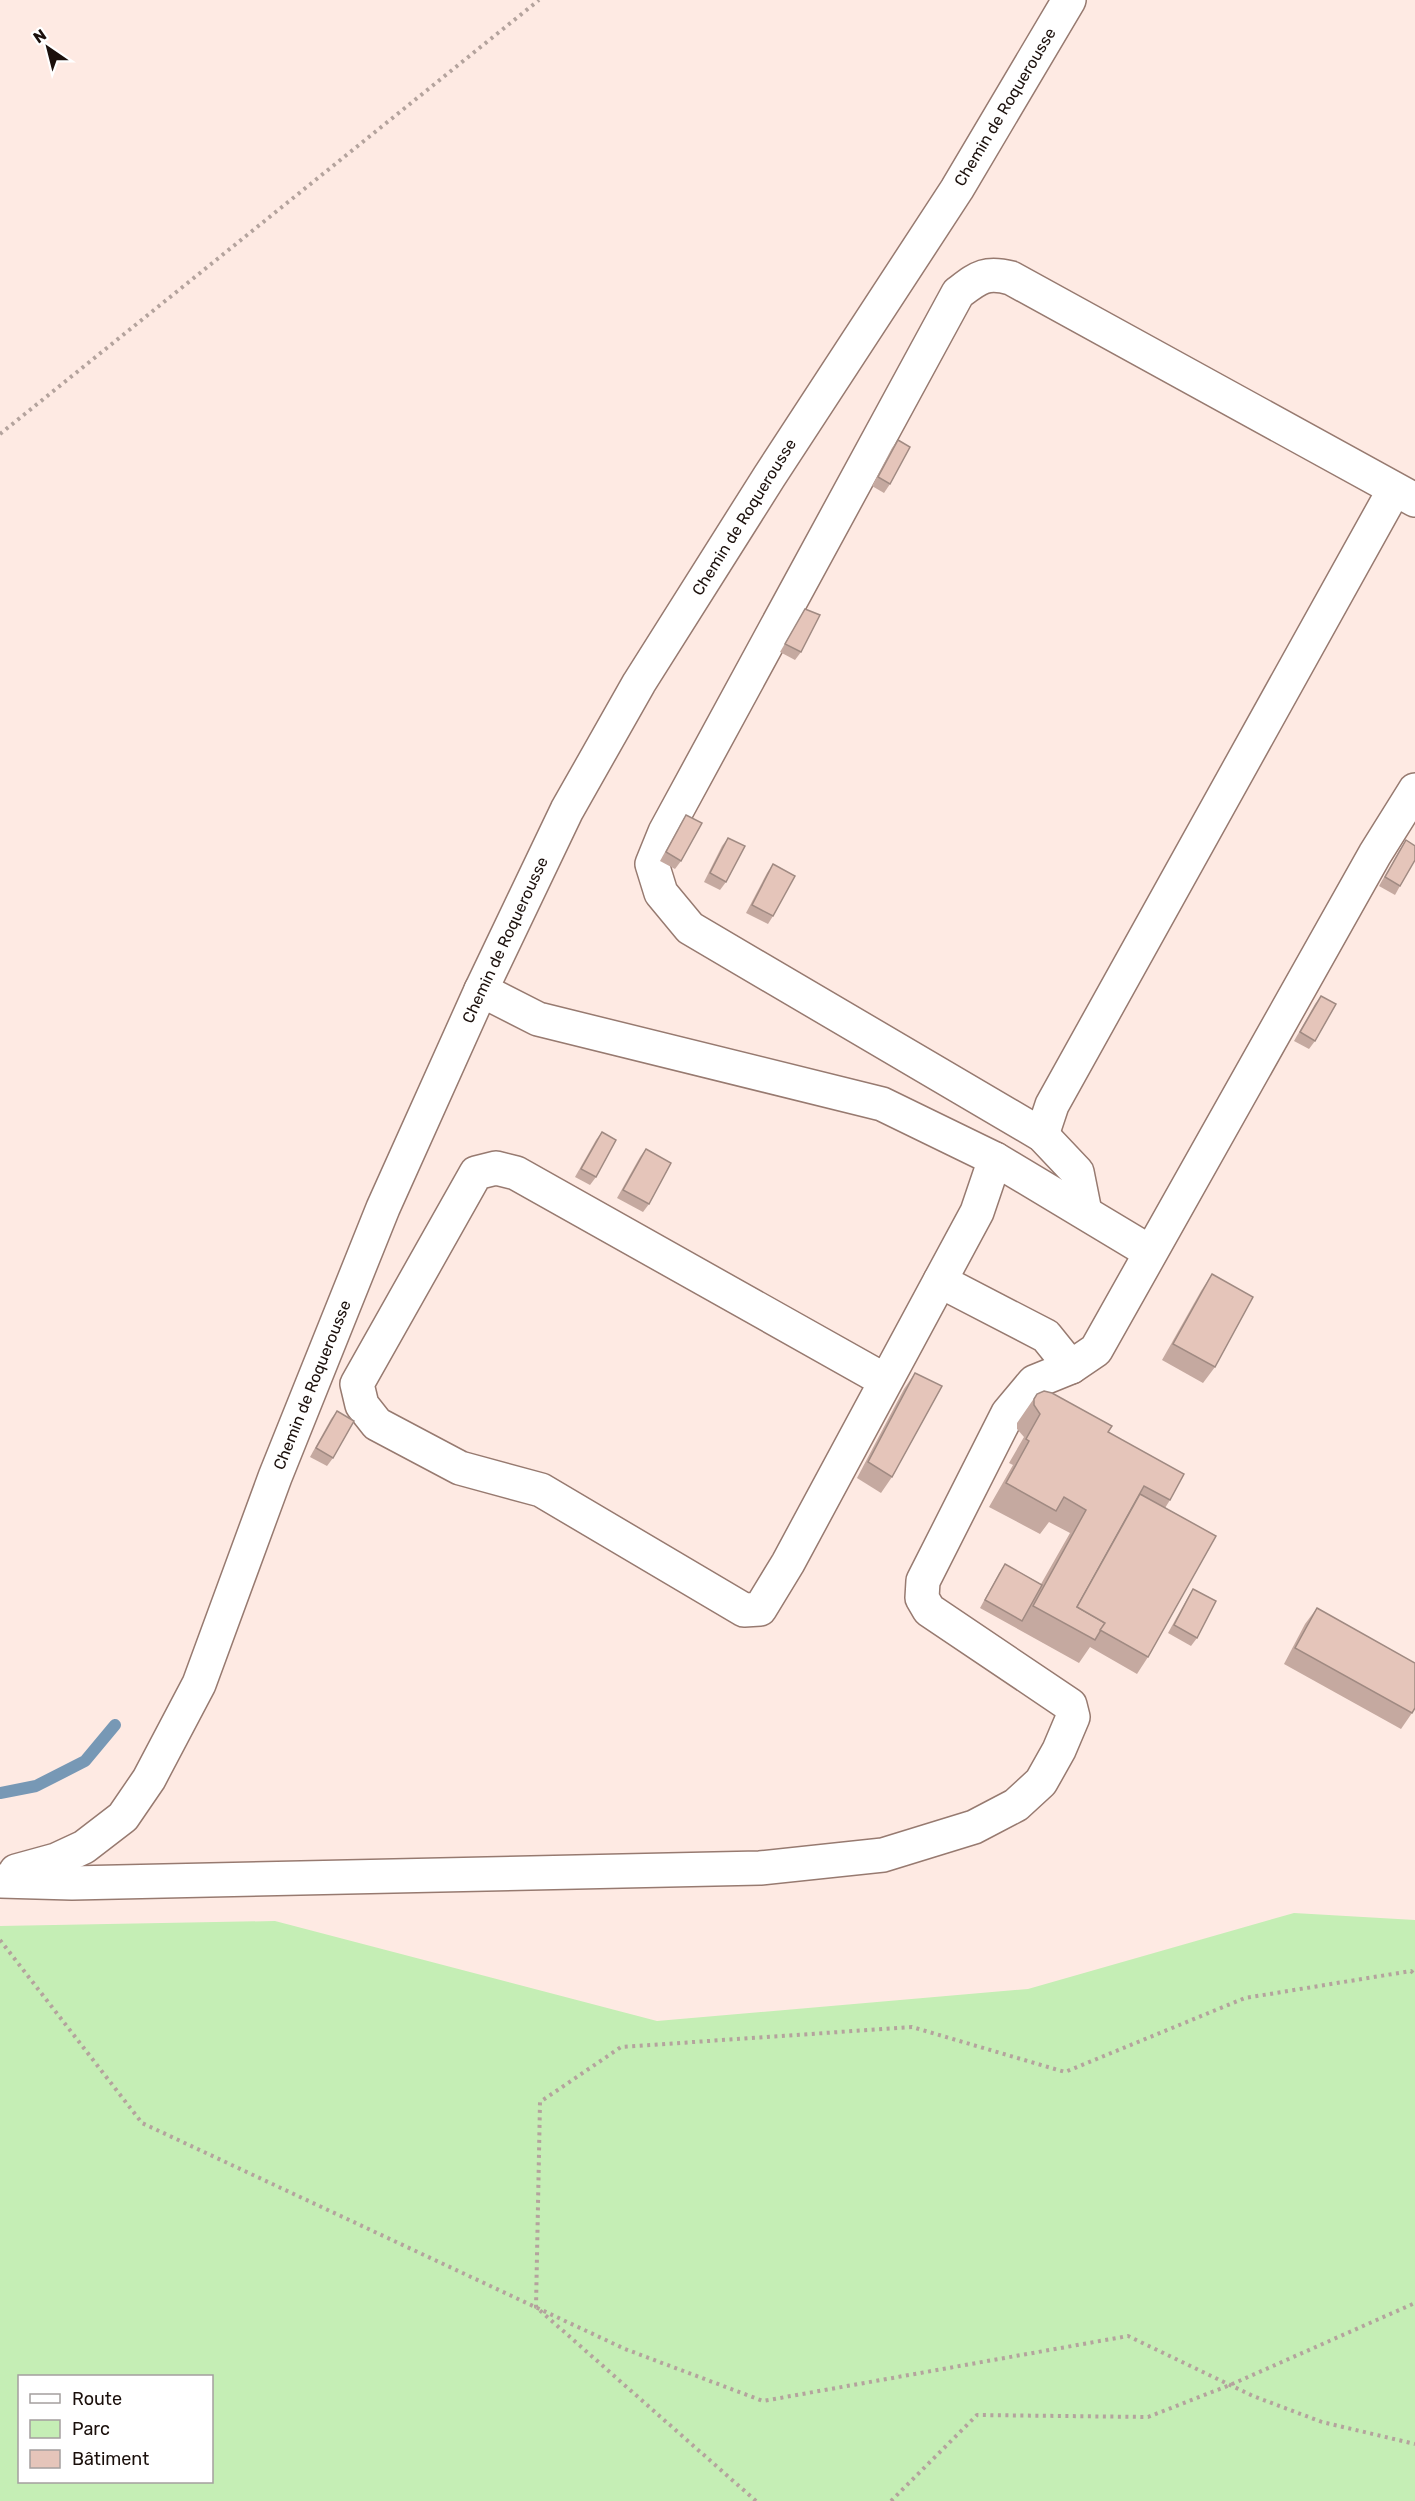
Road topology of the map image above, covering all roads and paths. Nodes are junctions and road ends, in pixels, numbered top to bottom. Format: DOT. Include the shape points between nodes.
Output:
graph roads {
  1 [pos="539,0"];
  2 [pos="1068,0"];
  3 [pos="0,434"];
  4 [pos="1405,495"];
  5 [pos="1415,790"];
  6 [pos="481,990"];
  7 [pos="1042,1135"];
  8 [pos="995,1159"];
  9 [pos="1085,1212"];
  10 [pos="1150,1252"];
  11 [pos="940,1281"];
  12 [pos="1071,1367"];
  13 [pos="886,1382"];
  14 [pos="0,1875"];
  15 [pos="0,1881"];
  16 [pos="0,1940"];
  17 [pos="1415,1975"];
  18 [pos="1415,2303"];
  19 [pos="536,2307"];
  20 [pos="1230,2385"];
  21 [pos="1415,2444"];
  22 [pos="756,2501"];
  23 [pos="891,2501"];
  1 -- 3 [label="path"];
  2 -- 6 [label="street, Chemin de Roquerousse" via="957,189 639,683 567,810"];
  4 -- 7 [label="street" via="1052,1105"];
  4 -- 7 [label="street" via="1011,278 994,273 976,279 958,293 665,832 652,864 661,893 690,928"];
  5 -- 10 [label="street"];
  6 -- 8 [label="street" via="538,1019 882,1104"];
  6 -- 14 [label="street, Chemin de Roquerousse" via="374,1230 275,1477 199,1684 149,1779 123,1816 84,1847 56,1860"];
  7 -- 9 [label="street" via="1077,1172"];
  8 -- 9 [label="street"];
  8 -- 11 [label="street" via="977,1212"];
  9 -- 10 [label="street"];
  10 -- 12 [label="street" via="1096,1350"];
  11 -- 12 [label="street" via="1046,1336"];
  11 -- 13 [label="street"];
  12 -- 15 [label="street" via="1034,1382 1008,1413 923,1581 922,1598 928,1610 1071,1705 1073,1717 1041,1782 1016,1805 974,1827 883,1855 760,1868 72,1883"];
  13 -- 13 [label="street" via="760,1609 744,1610 541,1490 460,1468 377,1424 362,1405 357,1384 476,1173 496,1168 516,1173"];
  16 -- 19 [label="path" via="142,2124"];
  17 -- 19 [label="path" via="1411,1971 1245,1998 1065,2072 912,2027 621,2047 540,2102"];
  18 -- 20 [label="path"];
  19 -- 20 [label="path" via="625,2349 763,2401 1128,2336"];
  19 -- 22 [label="path"];
  20 -- 21 [label="path" via="1322,2422"];
  20 -- 23 [label="path" via="1148,2417 977,2415"];
}
